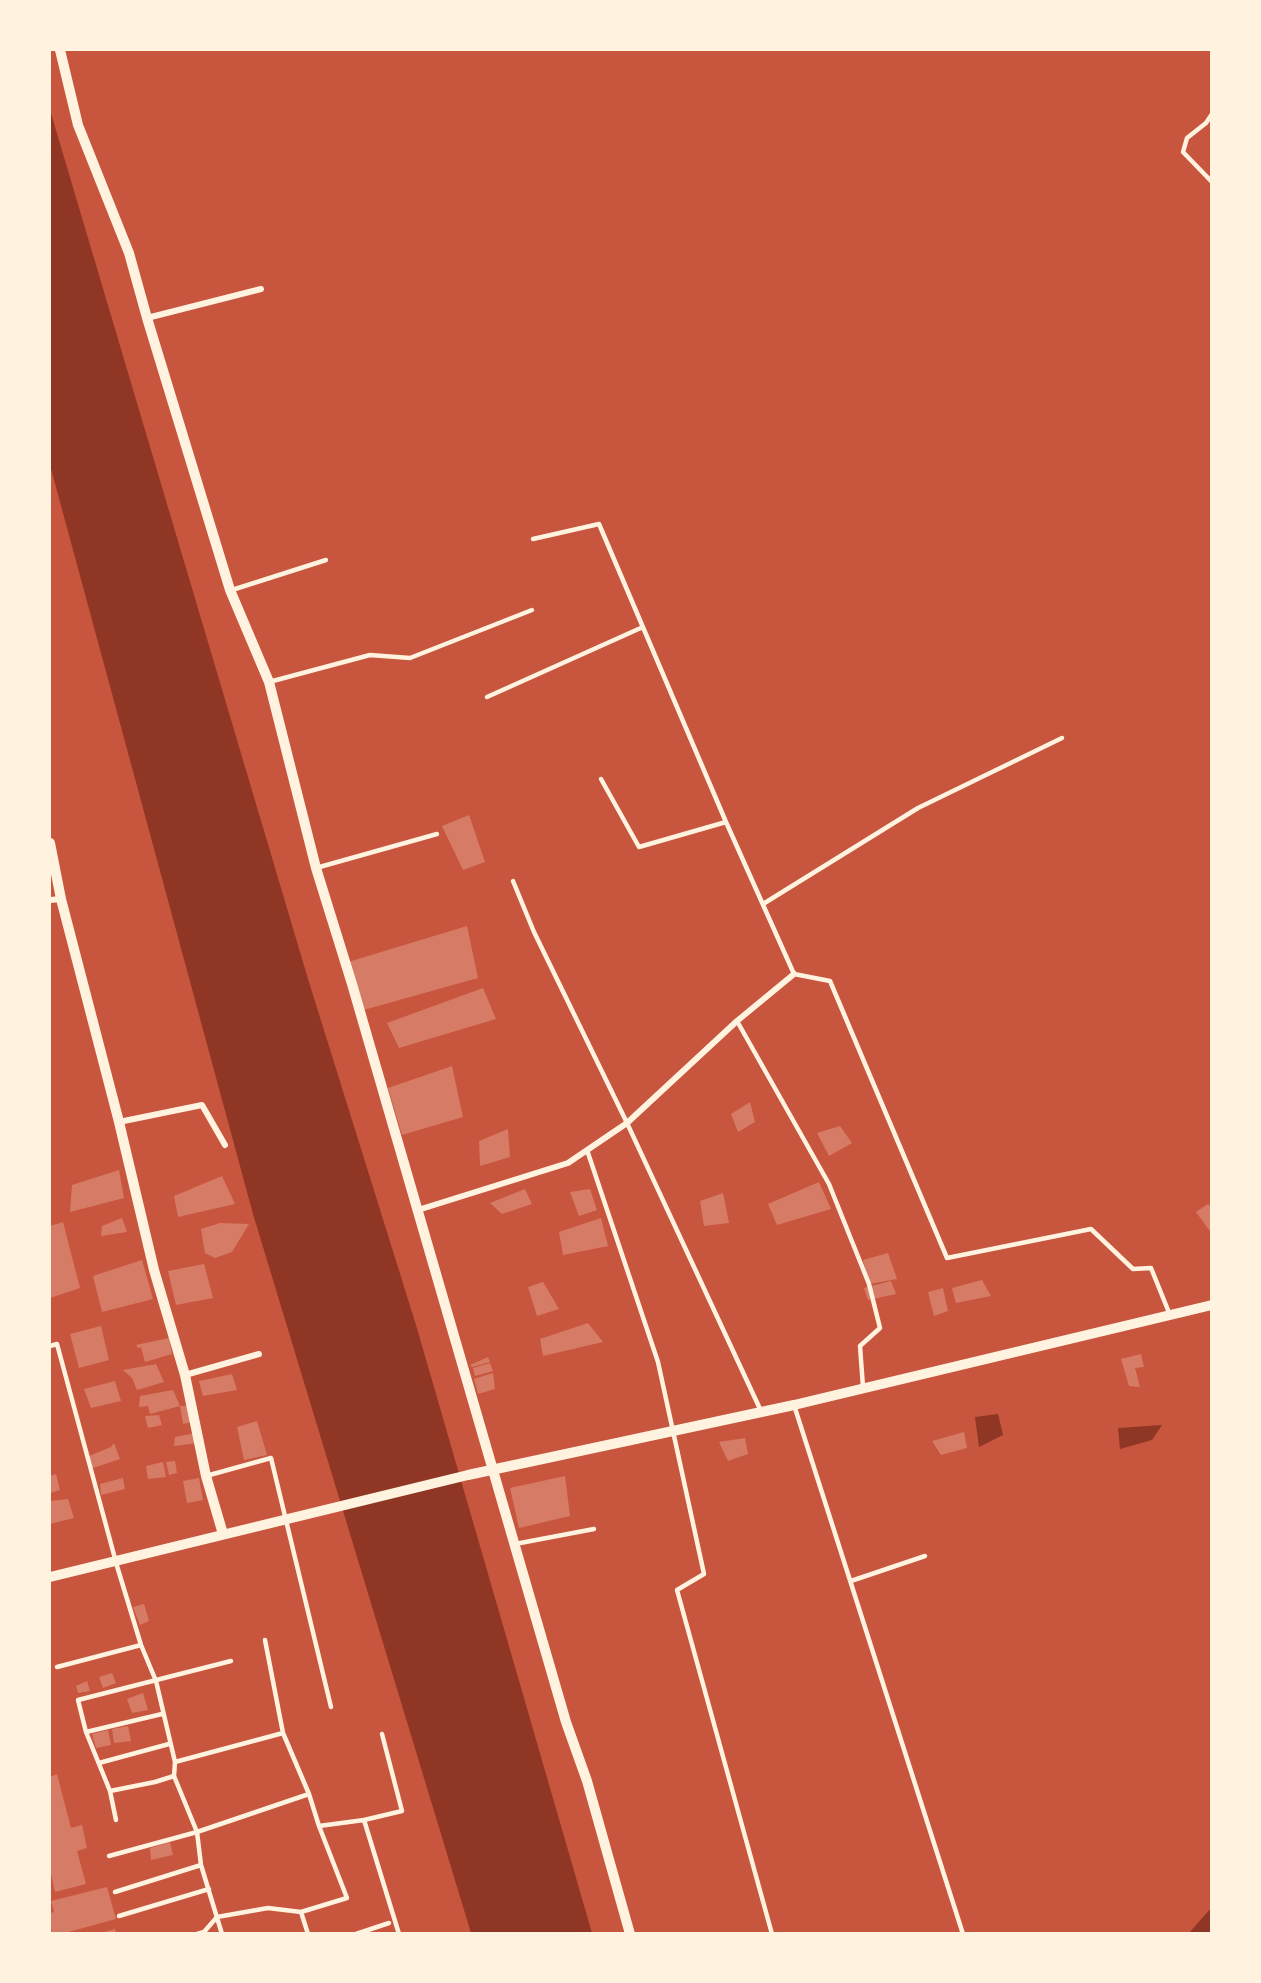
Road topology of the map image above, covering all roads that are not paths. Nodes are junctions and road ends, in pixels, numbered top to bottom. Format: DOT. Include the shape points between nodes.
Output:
graph roads {
  1 [pos="60,50"];
  2 [pos="1212,114"];
  3 [pos="1212,182"];
  4 [pos="261,289"];
  5 [pos="147,318"];
  6 [pos="533,539"];
  7 [pos="326,560"];
  8 [pos="230,590"];
  9 [pos="532,610"];
  10 [pos="643,627"];
  11 [pos="269,682"];
  12 [pos="487,697"];
  13 [pos="1062,738"];
  14 [pos="601,780"];
  15 [pos="726,822"];
  16 [pos="437,834"];
  17 [pos="50,843"];
  18 [pos="316,868"];
  19 [pos="513,881"];
  20 [pos="62,899"];
  21 [pos="50,900"];
  22 [pos="763,904"];
  23 [pos="794,974"];
  24 [pos="737,1021"];
  25 [pos="119,1122"];
  26 [pos="627,1123"];
  27 [pos="225,1145"];
  28 [pos="587,1150"];
  29 [pos="418,1210"];
  30 [pos="1212,1305"];
  31 [pos="1170,1315"];
  32 [pos="50,1346"];
  33 [pos="259,1354"];
  34 [pos="185,1375"];
  35 [pos="863,1389"];
  36 [pos="794,1405"];
  37 [pos="761,1412"];
  38 [pos="674,1431"];
  39 [pos="494,1470"];
  40 [pos="206,1476"];
  41 [pos="287,1520"];
  42 [pos="594,1529"];
  43 [pos="223,1534"];
  44 [pos="514,1544"];
  45 [pos="925,1556"];
  46 [pos="116,1560"];
  47 [pos="50,1577"];
  48 [pos="850,1581"];
  49 [pos="265,1640"];
  50 [pos="141,1646"];
  51 [pos="231,1662"];
  52 [pos="57,1667"];
  53 [pos="156,1681"];
  54 [pos="331,1707"];
  55 [pos="162,1714"];
  56 [pos="86,1732"];
  57 [pos="283,1734"];
  58 [pos="382,1734"];
  59 [pos="169,1744"];
  60 [pos="175,1762"];
  61 [pos="99,1763"];
  62 [pos="174,1776"];
  63 [pos="110,1791"];
  64 [pos="309,1794"];
  65 [pos="116,1820"];
  66 [pos="364,1820"];
  67 [pos="319,1826"];
  68 [pos="197,1832"];
  69 [pos="109,1856"];
  70 [pos="201,1866"];
  71 [pos="209,1889"];
  72 [pos="115,1892"];
  73 [pos="301,1912"];
  74 [pos="120,1916"];
  75 [pos="217,1917"];
  76 [pos="389,1923"];
  77 [pos="197,1934"];
  78 [pos="222,1934"];
  79 [pos="308,1934"];
  80 [pos="356,1934"];
  81 [pos="399,1934"];
  82 [pos="630,1934"];
  83 [pos="772,1934"];
  84 [pos="963,1934"];
  1 -- 5 [label="street" via="78,125 129,253"];
  2 -- 3 [label="lane" via="1186,138 1184,152"];
  4 -- 5 [label="street"];
  5 -- 8 [label="street"];
  6 -- 10 [label="lane" via="599,524"];
  7 -- 8 [label="lane"];
  8 -- 11 [label="street"];
  9 -- 11 [label="lane" via="410,658 370,655"];
  10 -- 12 [label="lane"];
  10 -- 15 [label="lane"];
  11 -- 18 [label="street"];
  13 -- 22 [label="lane" via="918,808"];
  14 -- 15 [label="lane" via="639,847"];
  15 -- 22 [label="lane"];
  16 -- 18 [label="lane"];
  17 -- 20 [label="street"];
  18 -- 29 [label="street"];
  19 -- 26 [label="lane"];
  20 -- 21 [label="street"];
  20 -- 25 [label="street"];
  22 -- 23 [label="lane"];
  23 -- 24 [label="street"];
  23 -- 31 [label="lane" via="830,981 948,1258 1091,1229 1133,1269 1151,1268"];
  24 -- 26 [label="street"];
  24 -- 35 [label="lane" via="829,1184 869,1284 880,1328 860,1346"];
  25 -- 27 [label="street" via="202,1105"];
  25 -- 34 [label="street" via="154,1270"];
  26 -- 28 [label="street"];
  26 -- 37 [label="lane"];
  28 -- 29 [label="street" via="568,1163"];
  28 -- 38 [label="lane" via="658,1362"];
  29 -- 39 [label="street"];
  30 -- 31 [label="street"];
  31 -- 35 [label="street"];
  32 -- 46 [label="lane" via="57,1344"];
  33 -- 34 [label="street"];
  34 -- 40 [label="street"];
  35 -- 36 [label="street"];
  36 -- 37 [label="street"];
  36 -- 48 [label="lane"];
  37 -- 38 [label="street"];
  38 -- 39 [label="street"];
  38 -- 83 [label="lane" via="704,1575 677,1590"];
  39 -- 41 [label="street"];
  39 -- 44 [label="street"];
  40 -- 41 [label="lane" via="271,1458"];
  40 -- 43 [label="street"];
  41 -- 43 [label="street"];
  41 -- 54 [label="lane"];
  42 -- 44 [label="lane"];
  43 -- 46 [label="street"];
  44 -- 82 [label="street"];
  45 -- 48 [label="lane"];
  46 -- 47 [label="street"];
  46 -- 50 [label="lane"];
  48 -- 84 [label="lane"];
  49 -- 57 [label="lane"];
  50 -- 52 [label="lane"];
  50 -- 53 [label="lane"];
  51 -- 53 [label="lane"];
  53 -- 55 [label="lane"];
  53 -- 56 [label="lane" via="78,1700"];
  55 -- 56 [label="lane"];
  55 -- 59 [label="lane"];
  56 -- 61 [label="lane"];
  57 -- 60 [label="lane"];
  57 -- 64 [label="lane"];
  58 -- 66 [label="lane" via="402,1812"];
  59 -- 60 [label="lane"];
  59 -- 61 [label="lane"];
  60 -- 62 [label="lane"];
  61 -- 63 [label="lane"];
  62 -- 63 [label="lane"];
  62 -- 68 [label="lane"];
  63 -- 65 [label="lane"];
  64 -- 67 [label="lane"];
  64 -- 68 [label="lane"];
  66 -- 67 [label="lane"];
  66 -- 81 [label="lane"];
  67 -- 73 [label="lane" via="347,1898"];
  68 -- 69 [label="lane"];
  68 -- 70 [label="lane"];
  70 -- 71 [label="lane"];
  70 -- 72 [label="lane"];
  71 -- 74 [label="lane"];
  71 -- 75 [label="lane"];
  73 -- 75 [label="lane" via="268,1908"];
  73 -- 79 [label="lane"];
  75 -- 77 [label="lane" via="204,1932"];
  75 -- 78 [label="lane"];
  76 -- 80 [label="lane"];
}
